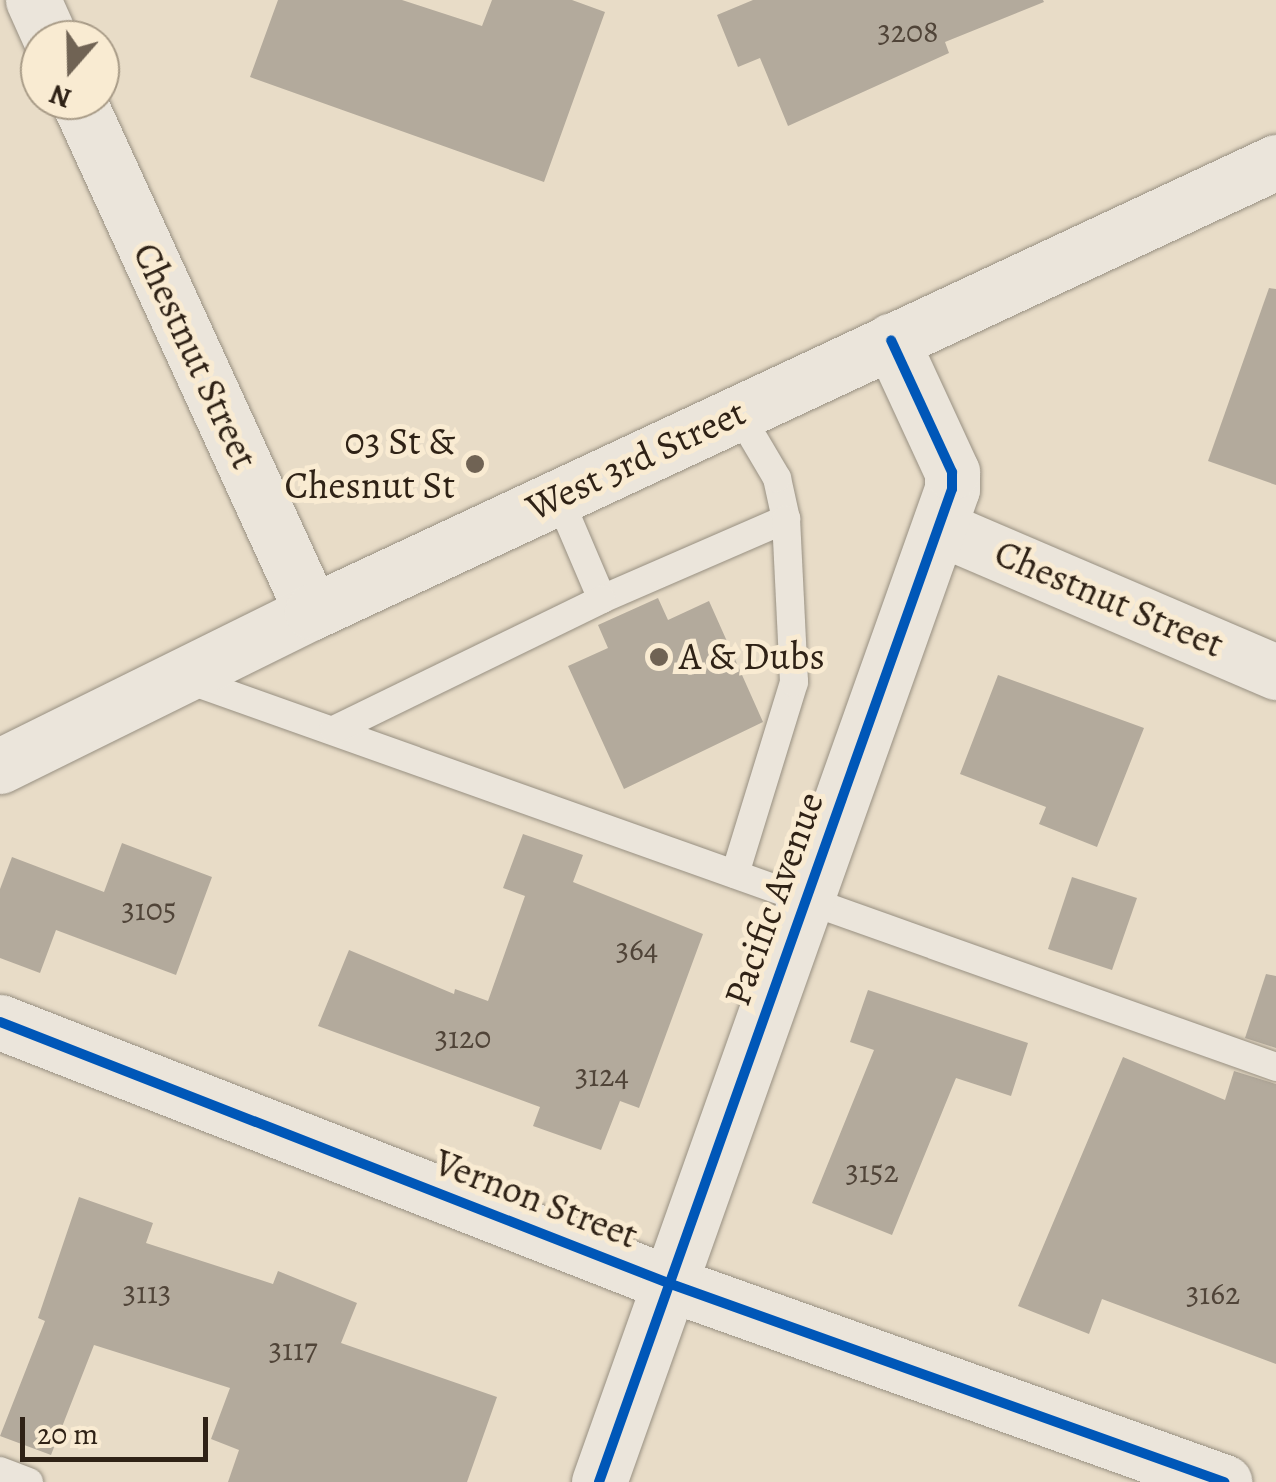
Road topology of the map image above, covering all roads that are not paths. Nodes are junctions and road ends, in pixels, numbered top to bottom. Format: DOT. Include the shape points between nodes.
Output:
graph roads {
  1 [pos="87,120"];
  2 [pos="1276,162"];
  3 [pos="891,340"];
  4 [pos="738,412"];
  5 [pos="558,496"];
  6 [pos="786,519"];
  7 [pos="940,528"];
  8 [pos="602,599"];
  9 [pos="312,612"];
  10 [pos="1276,672"];
  11 [pos="182,677"];
  12 [pos="334,730"];
  13 [pos="0,766"];
  14 [pos="735,874"];
  15 [pos="804,899"];
  16 [pos="0,1022"];
  17 [pos="1276,1067"];
  18 [pos="668,1282"];
  19 [pos="0,1471"];
  20 [pos="30,1482"];
  21 [pos="599,1482"];
  22 [pos="1224,1482"];
  1 -- 9 [label="street, Chestnut Street"];
  2 -- 3 [label="street, West 3rd Street"];
  3 -- 4 [label="street, West 3rd Street"];
  3 -- 7 [label="street, Pacific Avenue" via="952,472"];
  4 -- 5 [label="street, West 3rd Street"];
  4 -- 6 [label="lane" via="777,478"];
  5 -- 8 [label="lane"];
  5 -- 9 [label="street, West 3rd Street"];
  6 -- 8 [label="lane"];
  6 -- 14 [label="lane" via="794,682"];
  7 -- 10 [label="street, Chestnut Street"];
  7 -- 15 [label="street, Pacific Avenue"];
  8 -- 12 [label="lane"];
  9 -- 11 [label="street, West 3rd Street"];
  11 -- 12 [label="lane"];
  11 -- 13 [label="street, West 3rd Street"];
  12 -- 14 [label="lane"];
  14 -- 15 [label="lane"];
  15 -- 17 [label="lane"];
  15 -- 18 [label="street, Pacific Avenue"];
  16 -- 18 [label="street, Vernon Street"];
  18 -- 21 [label="street, Pacific Avenue"];
  18 -- 22 [label="street, Vernon Street"];
  19 -- 20 [label="lane"];
}
